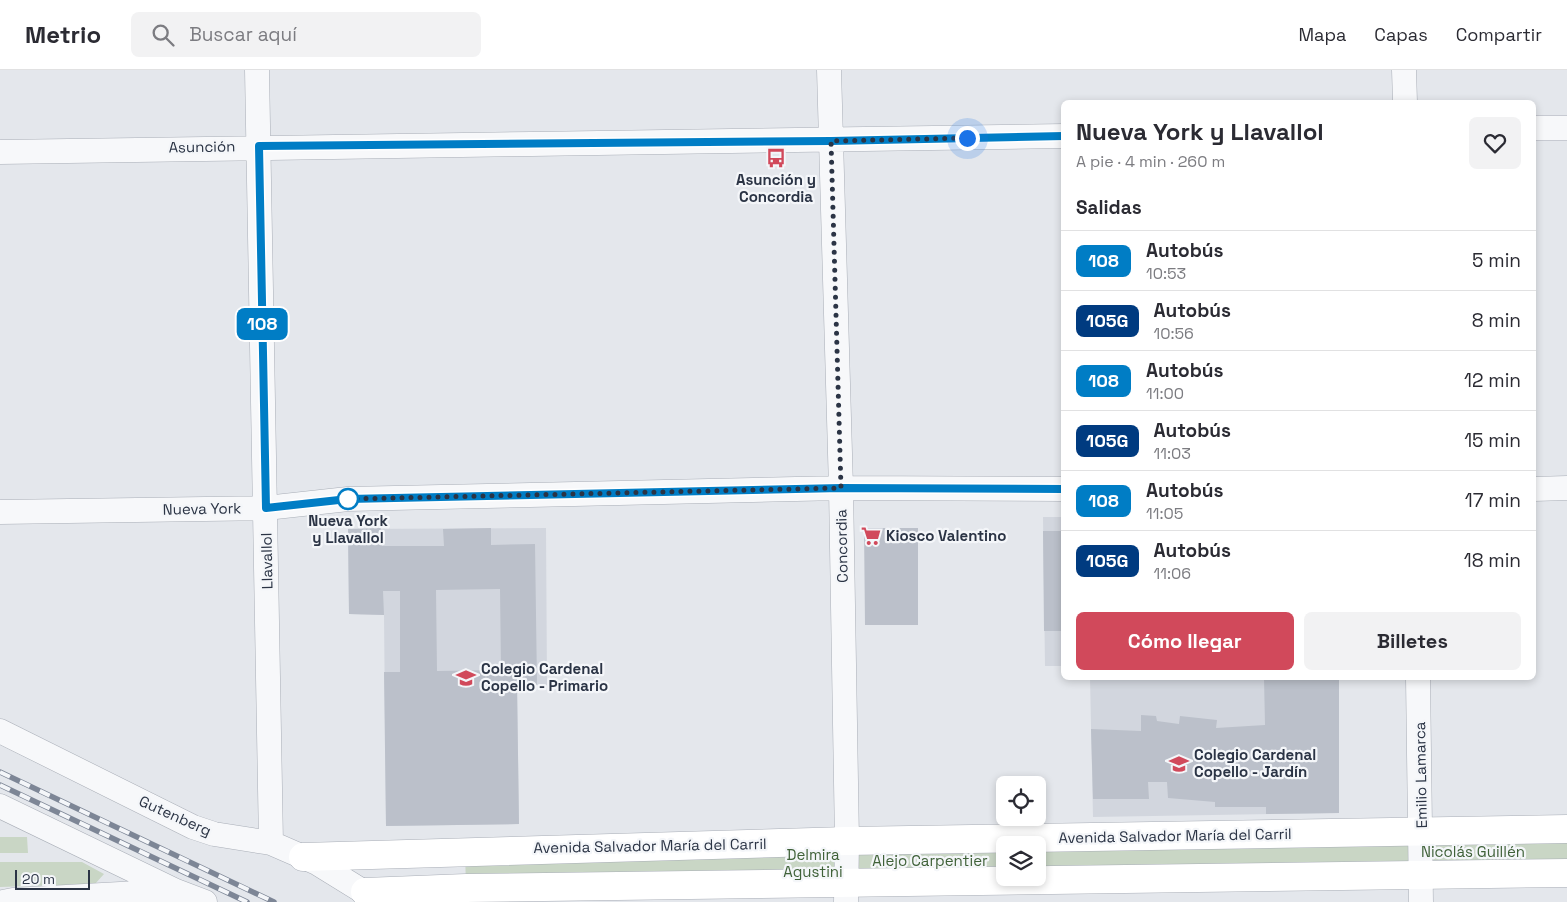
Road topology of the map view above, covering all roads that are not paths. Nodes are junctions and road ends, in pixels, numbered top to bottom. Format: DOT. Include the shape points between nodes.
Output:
graph roads {
  1 [pos="257,70"];
  2 [pos="829,70"];
  3 [pos="1404,70"];
  4 [pos="1405,100"];
  5 [pos="1536,128"];
  6 [pos="1567,128"];
  7 [pos="1061,136"];
  8 [pos="831,141"];
  9 [pos="259,146"];
  10 [pos="0,152"];
  11 [pos="841,488"];
  12 [pos="1567,488"];
  13 [pos="1061,489"];
  14 [pos="1536,489"];
  15 [pos="266,508"];
  16 [pos="0,512"];
  17 [pos="1418,680"];
  18 [pos="0,731"];
  19 [pos="0,806"];
  20 [pos="1567,830"];
  21 [pos="1422,832"];
  22 [pos="847,841"];
  23 [pos="272,843"];
  24 [pos="303,857"];
  25 [pos="1567,873"];
  26 [pos="1421,874"];
  27 [pos="176,891"];
  28 [pos="846,893"];
  29 [pos="372,897"];
  30 [pos="3,902"];
  31 [pos="205,902"];
  32 [pos="1421,902"];
  1 -- 9 [label="street, Llavallol"];
  2 -- 8 [label="street, Concordia"];
  3 -- 4 [label="street"];
  5 -- 6 [label="street"];
  7 -- 8 [label="street, Asunción"];
  8 -- 9 [label="street, Asunción"];
  8 -- 11 [label="street, Concordia"];
  9 -- 10 [label="street, Asunción"];
  9 -- 15 [label="street, Llavallol"];
  11 -- 13 [label="street, Nueva York"];
  11 -- 15 [label="street, Nueva York" via="348,499"];
  11 -- 22 [label="street, Concordia"];
  12 -- 14 [label="street"];
  15 -- 16 [label="street, Nueva York"];
  15 -- 23 [label="street, Llavallol"];
  17 -- 21 [label="street, Emilio Lamarca"];
  18 -- 23 [label="street, Gutenberg" via="193,827 214,834"];
  19 -- 27 [label="street"];
  20 -- 21 [label="street, Avenida Salvador María del Carril"];
  21 -- 22 [label="street, Avenida Salvador María del Carril"];
  21 -- 26 [label="street, Emilio Lamarca"];
  22 -- 24 [label="street, Avenida Salvador María del Carril"];
  22 -- 28 [label="street, Concordia"];
  23 -- 24 [label="street, Gutenberg"];
  24 -- 29 [label="street, Gutenberg"];
  25 -- 26 [label="street"];
  26 -- 28 [label="street"];
  26 -- 32 [label="street, Emilio Lamarca"];
  27 -- 30 [label="street"];
  27 -- 31 [label="street"];
  28 -- 29 [label="street" via="466,888"];
}
